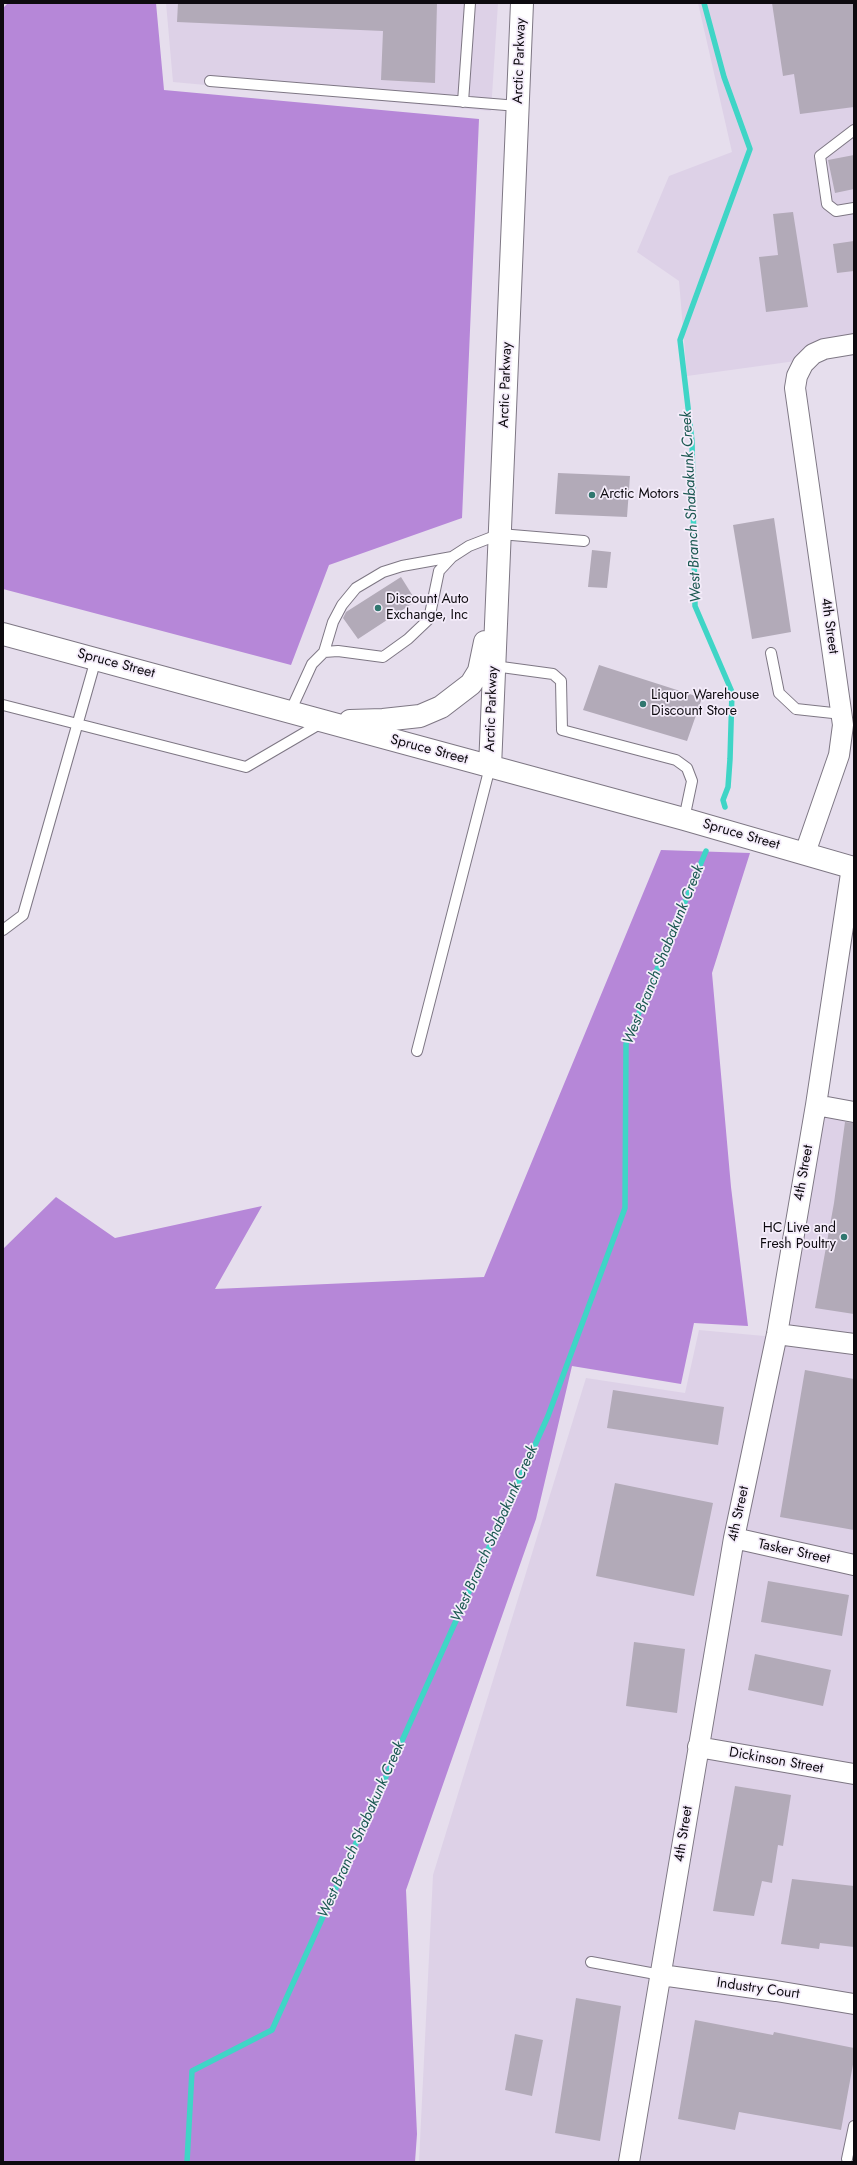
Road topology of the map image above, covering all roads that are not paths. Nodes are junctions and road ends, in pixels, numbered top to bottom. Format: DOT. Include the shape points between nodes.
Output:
graph roads {
  1 [pos="470,3"];
  2 [pos="522,3"];
  3 [pos="210,81"];
  4 [pos="463,102"];
  5 [pos="518,106"];
  6 [pos="854,130"];
  7 [pos="854,208"];
  8 [pos="854,344"];
  9 [pos="500,534"];
  10 [pos="584,541"];
  11 [pos="452,557"];
  12 [pos="3,634"];
  13 [pos="324,652"];
  14 [pos="771,653"];
  15 [pos="96,659"];
  16 [pos="494,666"];
  17 [pos="3,705"];
  18 [pos="290,712"];
  19 [pos="325,721"];
  20 [pos="846,722"];
  21 [pos="77,725"];
  22 [pos="490,767"];
  23 [pos="684,819"];
  24 [pos="805,853"];
  25 [pos="853,868"];
  26 [pos="3,930"];
  27 [pos="417,1051"];
  28 [pos="816,1105"];
  29 [pos="854,1112"];
  30 [pos="777,1334"];
  31 [pos="854,1344"];
  32 [pos="734,1538"];
  33 [pos="854,1565"];
  34 [pos="698,1747"];
  35 [pos="854,1774"];
  36 [pos="591,1962"];
  37 [pos="661,1976"];
  38 [pos="854,2004"];
  39 [pos="854,2126"];
  40 [pos="847,2159"];
  41 [pos="629,2162"];
  1 -- 4 [label="lane"];
  2 -- 5 [label="street, Arctic Parkway"];
  3 -- 4 [label="lane"];
  4 -- 5 [label="lane"];
  5 -- 9 [label="street, Arctic Parkway"];
  6 -- 7 [label="lane" via="820,156 827,204 836,211"];
  8 -- 20 [label="street, 4th Street" via="824,349 813,354 803,364 797,376 796,394"];
  9 -- 10 [label="lane"];
  9 -- 11 [label="lane" via="469,546"];
  9 -- 16 [label="street, Arctic Parkway"];
  9 -- 19 [label="street" via="484,652 479,671 471,684 441,707 420,716 383,720"];
  11 -- 13 [label="lane" via="383,572 356,588 342,605 333,622"];
  11 -- 13 [label="lane" via="439,571 429,618 408,639 383,657 338,651"];
  12 -- 15 [label="street, Spruce Street"];
  13 -- 18 [label="lane" via="312,664"];
  14 -- 20 [label="lane" via="779,693 796,709"];
  15 -- 18 [label="street, Spruce Street"];
  15 -- 21 [label="lane"];
  16 -- 22 [label="street, Arctic Parkway"];
  16 -- 23 [label="lane" via="553,674 561,681 562,730 676,760 687,768 692,781"];
  17 -- 21 [label="lane"];
  18 -- 19 [label="street, Spruce Street"];
  19 -- 21 [label="lane" via="246,767"];
  19 -- 22 [label="street, Spruce Street"];
  20 -- 24 [label="street, 4th Street" via="839,755"];
  21 -- 26 [label="lane" via="23,915"];
  22 -- 23 [label="street, Spruce Street"];
  22 -- 27 [label="lane"];
  23 -- 24 [label="street, Spruce Street"];
  24 -- 25 [label="street, Spruce Street"];
  25 -- 28 [label="street, 4th Street"];
  28 -- 29 [label="street"];
  28 -- 30 [label="street, 4th Street"];
  30 -- 31 [label="street"];
  30 -- 32 [label="street, 4th Street"];
  32 -- 33 [label="street, Tasker Street"];
  32 -- 34 [label="street, 4th Street"];
  34 -- 35 [label="street, Dickinson Street"];
  34 -- 37 [label="street, 4th Street"];
  36 -- 37 [label="lane"];
  37 -- 38 [label="street, Industry Court"];
  37 -- 41 [label="street, 4th Street"];
  39 -- 40 [label="lane"];
}
